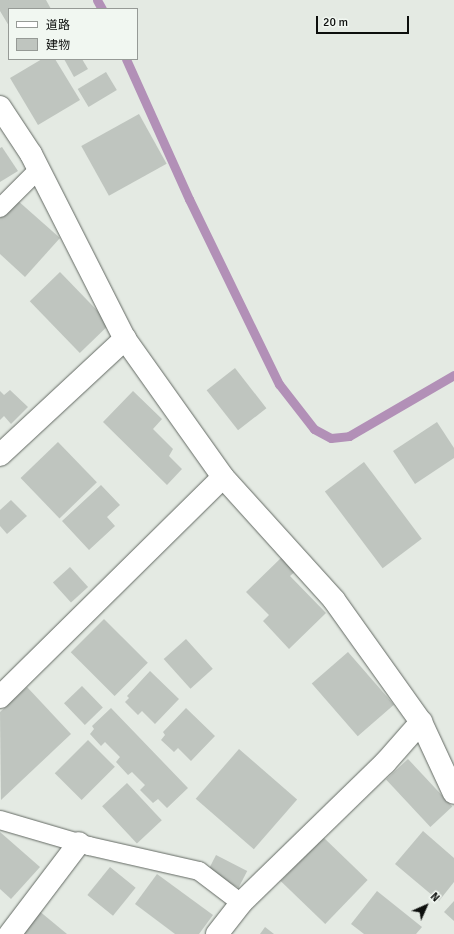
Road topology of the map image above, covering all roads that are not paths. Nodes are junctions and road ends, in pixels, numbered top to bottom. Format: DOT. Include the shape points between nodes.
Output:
graph roads {
  1 [pos="0,107"];
  2 [pos="39,169"];
  3 [pos="0,208"];
  4 [pos="125,339"];
  5 [pos="0,455"];
  6 [pos="223,477"];
  7 [pos="0,696"];
  8 [pos="421,722"];
  9 [pos="454,793"];
  10 [pos="0,820"];
  11 [pos="79,843"];
  12 [pos="241,903"];
  13 [pos="10,934"];
  14 [pos="217,934"];
  1 -- 2 [label="street"];
  2 -- 3 [label="lane"];
  2 -- 4 [label="street"];
  4 -- 5 [label="street"];
  4 -- 6 [label="street"];
  6 -- 7 [label="street"];
  6 -- 8 [label="street" via="334,600"];
  8 -- 9 [label="street"];
  8 -- 12 [label="street" via="385,763"];
  10 -- 11 [label="lane"];
  11 -- 12 [label="lane" via="199,870"];
  11 -- 13 [label="street"];
  12 -- 14 [label="street"];
}
